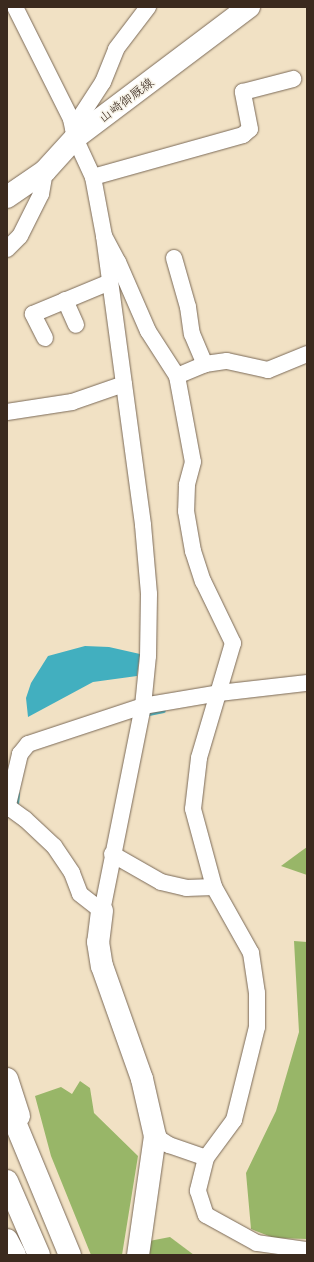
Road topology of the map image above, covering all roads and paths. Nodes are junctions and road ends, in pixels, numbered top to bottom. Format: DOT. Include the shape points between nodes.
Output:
graph roads {
  1 [pos="15,7"];
  2 [pos="148,7"];
  3 [pos="250,7"];
  4 [pos="293,79"];
  5 [pos="74,133"];
  6 [pos="45,171"];
  7 [pos="94,177"];
  8 [pos="7,197"];
  9 [pos="104,236"];
  10 [pos="7,250"];
  11 [pos="174,258"];
  12 [pos="110,282"];
  13 [pos="65,300"];
  14 [pos="76,325"];
  15 [pos="45,338"];
  16 [pos="307,354"];
  17 [pos="205,364"];
  18 [pos="177,376"];
  19 [pos="124,384"];
  20 [pos="7,412"];
  21 [pos="307,683"];
  22 [pos="220,692"];
  23 [pos="143,706"];
  24 [pos="8,808"];
  25 [pos="112,854"];
  26 [pos="214,887"];
  27 [pos="102,911"];
  28 [pos="7,1079"];
  29 [pos="7,1103"];
  30 [pos="155,1136"];
  31 [pos="206,1158"];
  32 [pos="7,1181"];
  33 [pos="42,1189"];
  34 [pos="7,1240"];
  35 [pos="307,1250"];
  36 [pos="15,1255"];
  37 [pos="39,1255"];
  38 [pos="70,1255"];
  39 [pos="138,1255"];
  1 -- 5 [label="street" via="56,87"];
  2 -- 5 [label="street" via="116,49 103,82"];
  3 -- 5 [label="main road, 山崎御厩線"];
  4 -- 7 [label="street" via="243,92 250,129 242,135"];
  5 -- 6 [label="main road, 山崎御厩線"];
  5 -- 7 [label="street"];
  6 -- 8 [label="main road, 山崎御厩線"];
  6 -- 10 [label="street" via="41,194 20,236"];
  7 -- 9 [label="street"];
  9 -- 12 [label="street"];
  9 -- 18 [label="street" via="148,331"];
  11 -- 17 [label="street" via="188,307 192,334"];
  12 -- 13 [label="street"];
  12 -- 19 [label="street"];
  13 -- 14 [label="street"];
  13 -- 15 [label="street" via="33,314"];
  16 -- 17 [label="street" via="268,370 227,361"];
  17 -- 18 [label="street"];
  18 -- 22 [label="street" via="192,448 193,462 187,485 186,511 193,551 203,581 233,644"];
  19 -- 20 [label="street" via="72,402"];
  19 -- 23 [label="street" via="149,594 148,656"];
  21 -- 22 [label="street"];
  22 -- 23 [label="street"];
  22 -- 26 [label="street" via="199,758 193,809"];
  23 -- 24 [label="street" via="28,744 20,754"];
  23 -- 25 [label="street"];
  24 -- 27 [label="street" via="25,819 54,846 72,873 80,894"];
  25 -- 26 [label="street" via="161,882 186,888"];
  25 -- 27 [label="street"];
  26 -- 31 [label="street" via="251,953 257,993 257,1027 234,1120"];
  27 -- 30 [label="main road" via="98,942 102,966 142,1079"];
  28 -- 33 [label="main road"];
  29 -- 33 [label="main road"];
  30 -- 31 [label="street" via="169,1145"];
  30 -- 39 [label="main road"];
  31 -- 35 [label="street" via="198,1191 206,1215 257,1243"];
  32 -- 37 [label="main road"];
  33 -- 38 [label="main road"];
  34 -- 36 [label="main road"];
}
